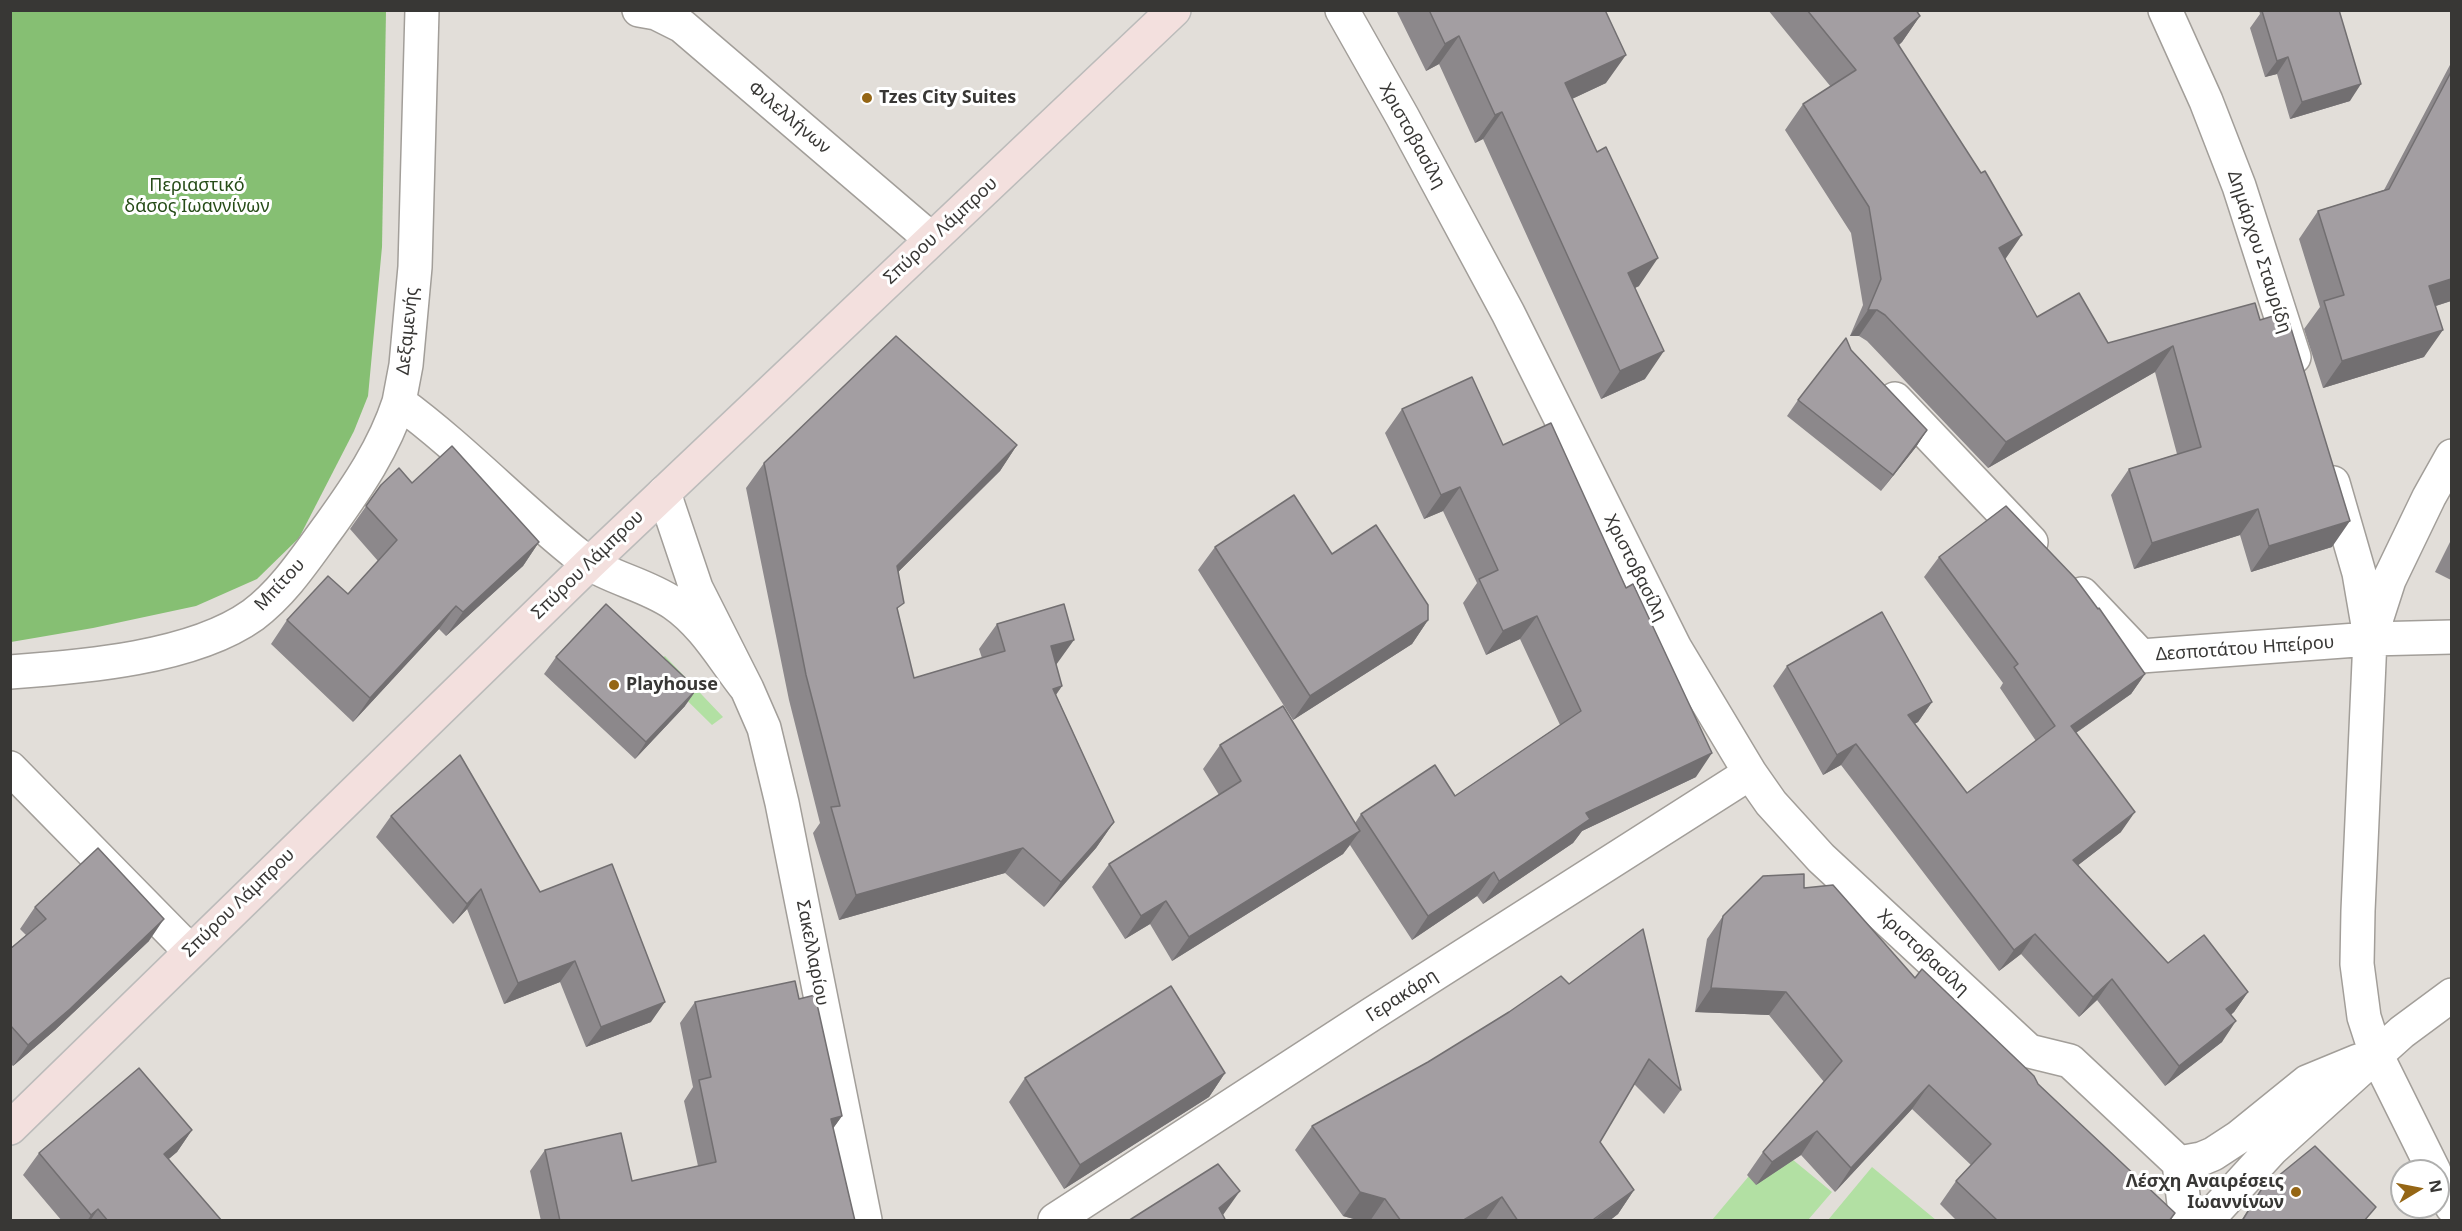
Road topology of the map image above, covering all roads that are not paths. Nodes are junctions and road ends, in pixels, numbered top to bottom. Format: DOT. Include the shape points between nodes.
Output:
graph roads {
  1 [pos="422,10"];
  2 [pos="639,10"];
  3 [pos="1174,10"];
  4 [pos="1342,10"];
  5 [pos="2165,10"];
  6 [pos="932,239"];
  7 [pos="1878,380"];
  8 [pos="2303,386"];
  9 [pos="399,402"];
  10 [pos="2324,453"];
  11 [pos="2451,456"];
  12 [pos="664,493"];
  13 [pos="589,564"];
  14 [pos="2451,637"];
  15 [pos="2370,639"];
  16 [pos="10,672"];
  17 [pos="747,688"];
  18 [pos="10,768"];
  19 [pos="1750,773"];
  20 [pos="190,951"];
  21 [pos="2451,995"];
  22 [pos="2029,1051"];
  23 [pos="2376,1054"];
  24 [pos="2034,1083"];
  25 [pos="10,1128"];
  26 [pos="2428,1159"];
  27 [pos="2179,1163"];
  28 [pos="2170,1218"];
  29 [pos="865,1221"];
  30 [pos="1055,1221"];
  31 [pos="2207,1221"];
  1 -- 9 [label="street, Δεξαμενής" via="415,267"];
  2 -- 6 [label="street, Φιλελλήνων" via="656,13 682,26"];
  3 -- 6 [label="main road, Σπύρου Λάμπρου"];
  4 -- 19 [label="street, Χριστοβασίλη" via="1508,313 1676,648"];
  5 -- 8 [label="street, Δημάρχου Σταυρίδη" via="2239,186"];
  6 -- 12 [label="main road, Σπύρου Λάμπρου"];
  7 -- 15 [label="street, Δεσποτάτου Ηπείρου" via="2141,657"];
  9 -- 13 [label="street" via="441,433 532,518"];
  9 -- 16 [label="street, Μπίτου" via="380,449 337,515 290,578 253,615 214,635 149,656"];
  10 -- 15 [label="street" via="2359,573"];
  11 -- 15 [label="street" via="2408,537"];
  12 -- 13 [label="main road, Σπύρου Λάμπρου"];
  12 -- 17 [label="street, Σακελλαρίου" via="696,588"];
  13 -- 17 [label="street, Σακελλαρίου" via="662,597 687,614"];
  13 -- 20 [label="main road, Σπύρου Λάμπρου"];
  14 -- 15 [label="street"];
  15 -- 23 [label="street" via="2357,964 2364,1017"];
  17 -- 29 [label="street, Σακελλαρίου" via="764,728 782,803"];
  18 -- 20 [label="street"];
  19 -- 22 [label="street, Χριστοβασίλη" via="1771,803 1821,858"];
  19 -- 30 [label="street, Γερακάρη"];
  20 -- 25 [label="main road, Σπύρου Λάμπρου"];
  21 -- 23 [label="street"];
  22 -- 24 [label="street"];
  22 -- 27 [label="street, Χριστοβασίλη" via="2070,1061"];
  23 -- 26 [label="street"];
  23 -- 27 [label="street" via="2307,1082 2213,1154"];
  23 -- 31 [label="street" via="2271,1150"];
  27 -- 28 [label="street"];
}
